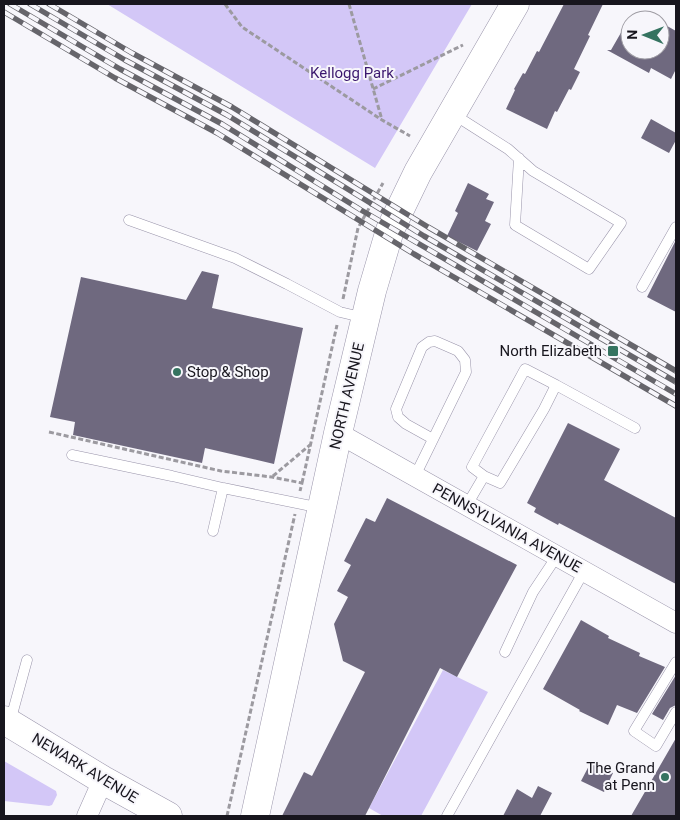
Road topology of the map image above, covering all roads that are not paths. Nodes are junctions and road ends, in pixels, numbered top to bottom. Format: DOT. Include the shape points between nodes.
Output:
graph roads {
  1 [pos="515,4"];
  2 [pos="452,113"];
  3 [pos="518,158"];
  4 [pos="129,220"];
  5 [pos="676,227"];
  6 [pos="642,287"];
  7 [pos="352,315"];
  8 [pos="556,385"];
  9 [pos="635,428"];
  10 [pos="338,433"];
  11 [pos="433,439"];
  12 [pos="72,455"];
  13 [pos="415,476"];
  14 [pos="484,476"];
  15 [pos="223,488"];
  16 [pos="467,505"];
  17 [pos="310,506"];
  18 [pos="213,531"];
  19 [pos="557,556"];
  20 [pos="584,571"];
  21 [pos="676,623"];
  22 [pos="505,652"];
  23 [pos="27,660"];
  24 [pos="676,662"];
  25 [pos="676,712"];
  26 [pos="7,721"];
  27 [pos="103,780"];
  28 [pos="87,816"];
  29 [pos="168,816"];
  30 [pos="255,816"];
  31 [pos="447,816"];
  1 -- 2 [label="main road, NORTH AVENUE"];
  2 -- 3 [label="lane" via="508,148"];
  2 -- 7 [label="main road, NORTH AVENUE" via="390,230 372,291"];
  3 -- 3 [label="lane" via="533,171 621,223 589,269 515,225"];
  4 -- 7 [label="lane" via="234,258"];
  5 -- 6 [label="lane"];
  7 -- 10 [label="main road, NORTH AVENUE"];
  8 -- 9 [label="lane"];
  8 -- 14 [label="lane" via="500,483"];
  8 -- 14 [label="lane" via="525,369 472,467"];
  10 -- 13 [label="street, PENNSYLVANIA AVENUE"];
  10 -- 17 [label="main road, NORTH AVENUE"];
  11 -- 11 [label="lane" via="466,372 458,351 435,341 422,347 396,408 398,417 406,424"];
  11 -- 13 [label="lane"];
  12 -- 15 [label="lane"];
  13 -- 16 [label="street, PENNSYLVANIA AVENUE"];
  14 -- 16 [label="lane"];
  15 -- 17 [label="lane"];
  15 -- 18 [label="lane"];
  16 -- 19 [label="street, PENNSYLVANIA AVENUE"];
  17 -- 30 [label="main road, NORTH AVENUE"];
  19 -- 20 [label="street, PENNSYLVANIA AVENUE"];
  19 -- 22 [label="lane" via="532,592"];
  20 -- 21 [label="street, PENNSYLVANIA AVENUE"];
  20 -- 31 [label="lane"];
  23 -- 26 [label="lane"];
  24 -- 25 [label="lane" via="634,731 656,746"];
  26 -- 27 [label="main road, NEWARK AVENUE"];
  27 -- 28 [label="street"];
  27 -- 29 [label="main road, NEWARK AVENUE"];
}
